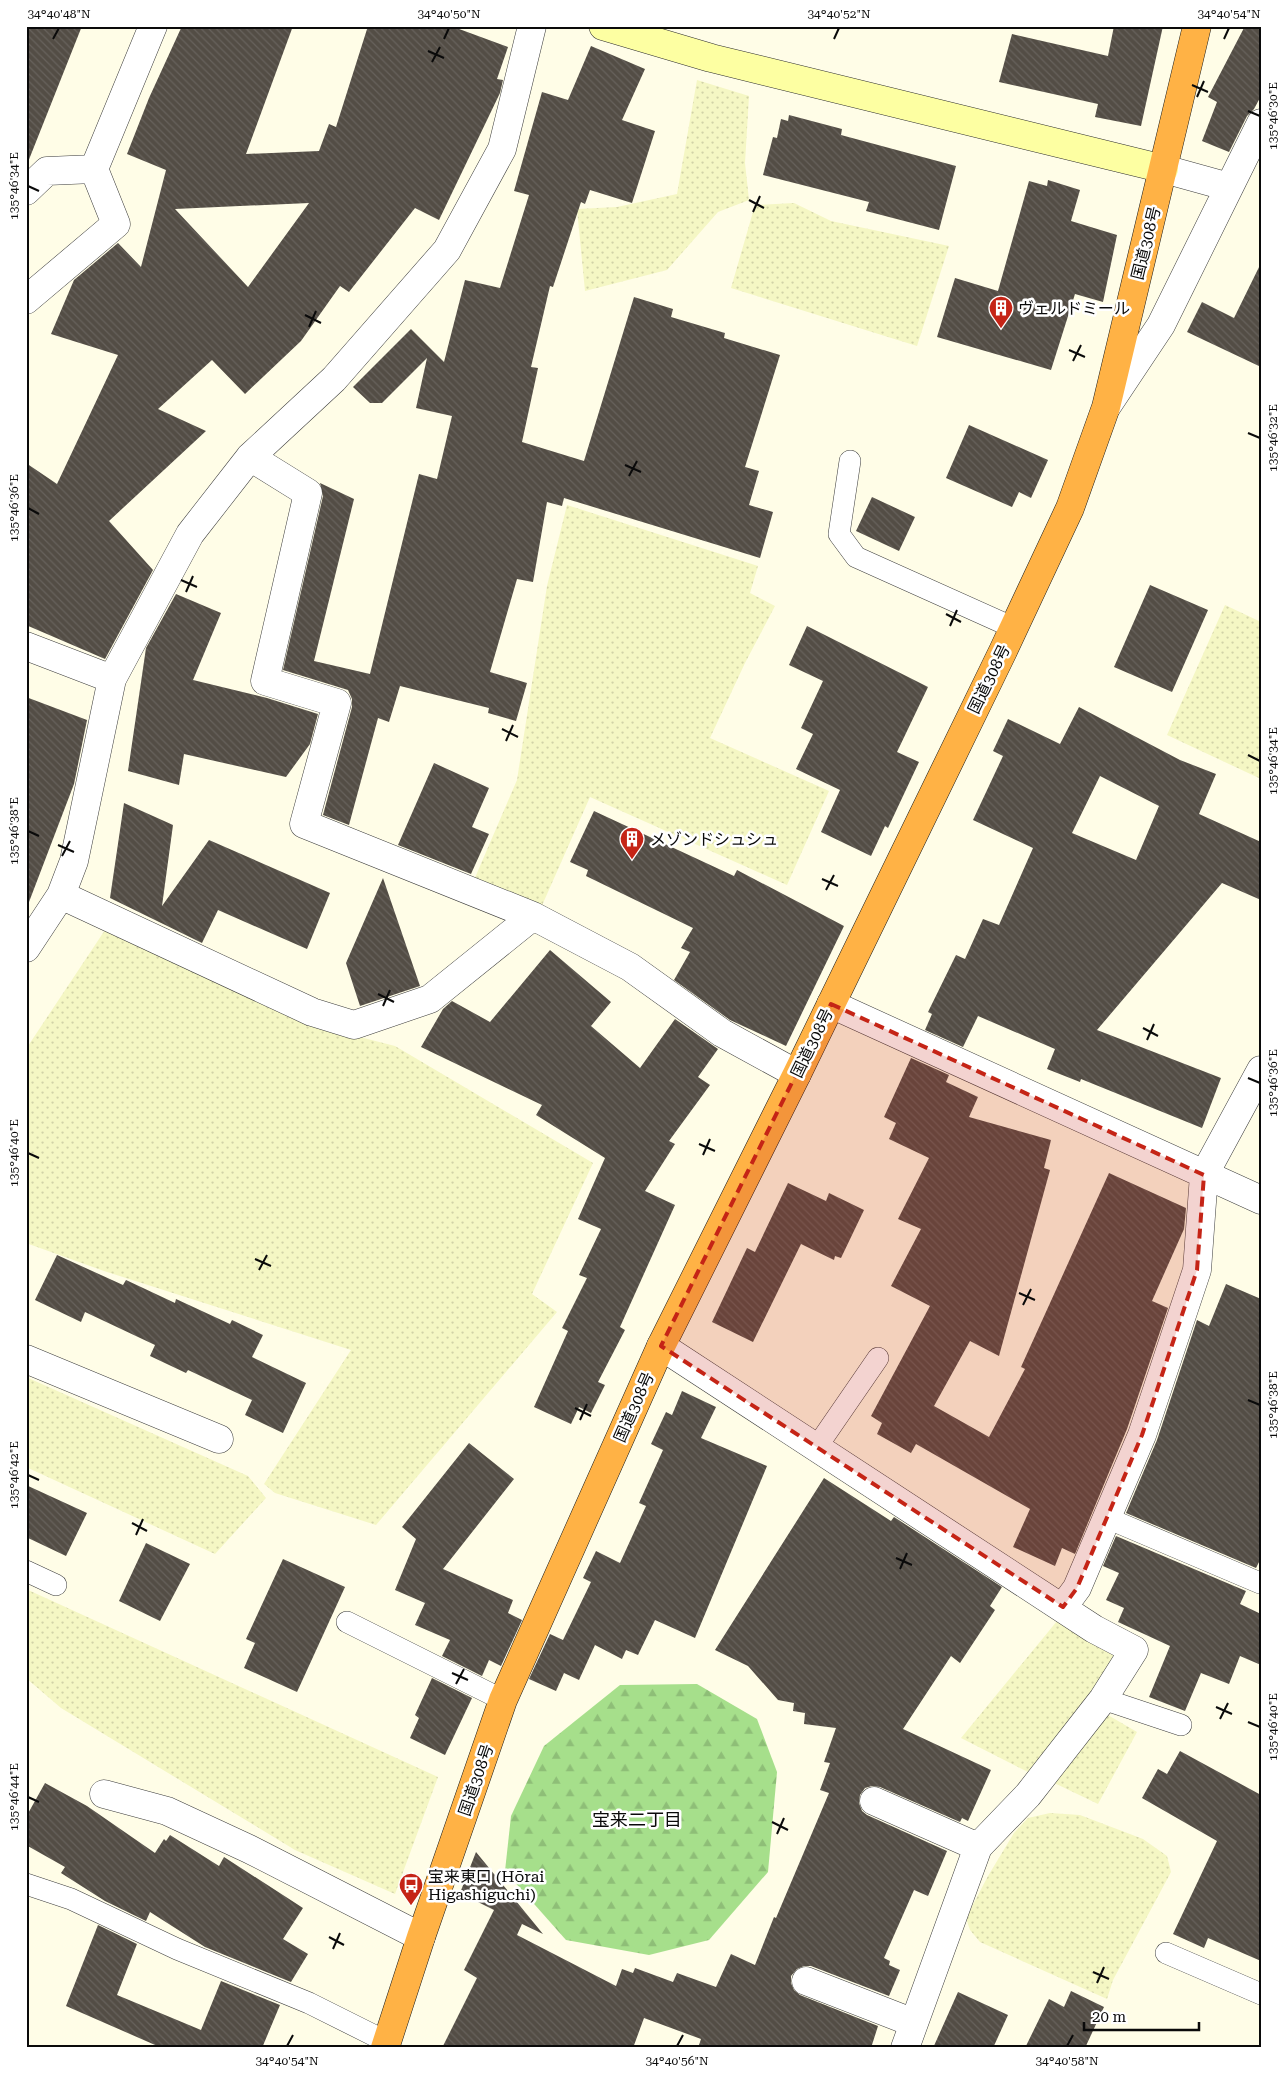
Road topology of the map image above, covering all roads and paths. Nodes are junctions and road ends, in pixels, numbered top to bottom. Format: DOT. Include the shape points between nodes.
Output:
graph roads {
  1 [pos="153,26"];
  2 [pos="532,26"];
  3 [pos="603,26"];
  4 [pos="1197,26"];
  5 [pos="1261,123"];
  6 [pos="94,169"];
  7 [pos="1164,169"];
  8 [pos="1229,187"];
  9 [pos="26,191"];
  10 [pos="26,300"];
  11 [pos="1106,407"];
  12 [pos="250,457"];
  13 [pos="850,461"];
  14 [pos="1014,628"];
  15 [pos="26,646"];
  16 [pos="112,679"];
  17 [pos="62,895"];
  18 [pos="533,916"];
  19 [pos="34,919"];
  20 [pos="26,948"];
  21 [pos="831,1004"];
  22 [pos="1261,1070"];
  23 [pos="797,1074"];
  24 [pos="1204,1176"];
  25 [pos="1261,1200"];
  26 [pos="661,1346"];
  27 [pos="878,1358"];
  28 [pos="26,1359"];
  29 [pos="219,1439"];
  30 [pos="816,1448"];
  31 [pos="1107,1518"];
  32 [pos="26,1570"];
  33 [pos="1260,1583"];
  34 [pos="56,1585"];
  35 [pos="1062,1607"];
  36 [pos="347,1622"];
  37 [pos="1103,1699"];
  38 [pos="504,1700"];
  39 [pos="1181,1725"];
  40 [pos="104,1794"];
  41 [pos="874,1801"];
  42 [pos="978,1847"];
  43 [pos="26,1884"];
  44 [pos="421,1937"];
  45 [pos="1166,1953"];
  46 [pos="806,1981"];
  47 [pos="1261,1994"];
  48 [pos="910,2036"];
  49 [pos="386,2045"];
  1 -- 6 [label="street"];
  2 -- 12 [label="street" via="502,149 447,250 334,379"];
  3 -- 7 [label="street" via="711,58"];
  4 -- 7 [label="highway, 国道308号"];
  5 -- 8 [label="street"];
  6 -- 9 [label="street" via="47,171"];
  6 -- 10 [label="street" via="116,224"];
  7 -- 8 [label="street"];
  7 -- 11 [label="highway, 国道308号"];
  8 -- 11 [label="street" via="1161,325"];
  11 -- 14 [label="highway, 国道308号" via="1070,508"];
  12 -- 16 [label="street" via="190,534"];
  12 -- 18 [label="street" via="308,493 265,681 337,703 304,824"];
  13 -- 14 [label="lane" via="839,534 856,558"];
  14 -- 21 [label="highway, 国道308号"];
  15 -- 16 [label="street"];
  16 -- 17 [label="street" via="74,862"];
  17 -- 18 [label="street" via="312,1012 354,1025 430,999"];
  17 -- 19 [label="street"];
  18 -- 23 [label="street" via="630,966 722,1033"];
  19 -- 20 [label="street"];
  21 -- 23 [label="highway, 国道308号"];
  21 -- 24 [label="street"];
  22 -- 24 [label="street"];
  23 -- 26 [label="highway, 国道308号"];
  24 -- 25 [label="street"];
  24 -- 31 [label="street" via="1197,1270 1142,1435"];
  26 -- 30 [label="street"];
  26 -- 38 [label="highway, 国道308号"];
  27 -- 30 [label="lane"];
  28 -- 29 [label="street"];
  30 -- 35 [label="street"];
  31 -- 33 [label="lane"];
  31 -- 35 [label="street" via="1077,1588"];
  32 -- 34 [label="lane"];
  35 -- 37 [label="street" via="1134,1650"];
  36 -- 38 [label="lane"];
  37 -- 39 [label="lane"];
  37 -- 42 [label="street" via="1028,1795"];
  38 -- 44 [label="highway, 国道308号"];
  40 -- 44 [label="street" via="167,1811"];
  41 -- 42 [label="street"];
  42 -- 48 [label="street"];
  43 -- 49 [label="lane" via="71,1899 176,1949 309,2003"];
  44 -- 49 [label="highway, 国道308号"];
  45 -- 47 [label="lane"];
  46 -- 48 [label="street"];
}
